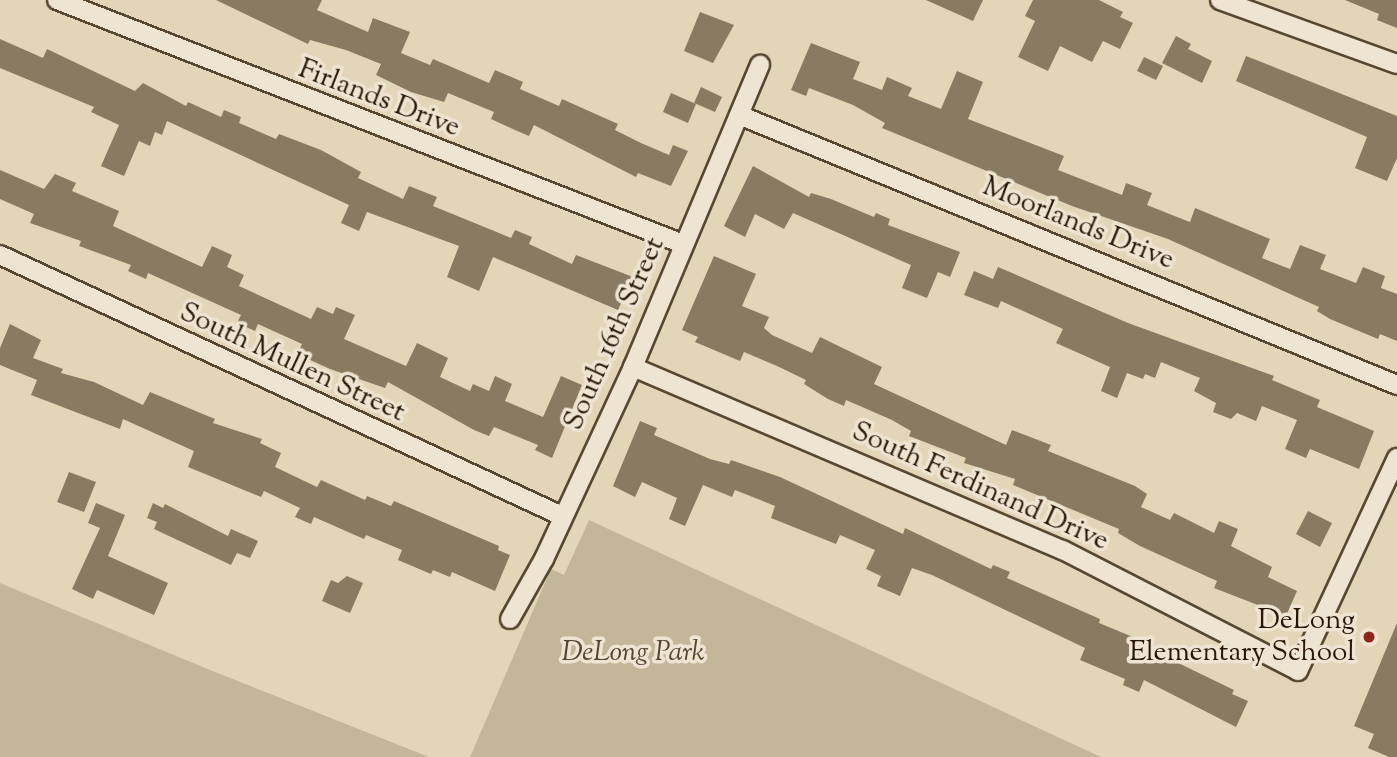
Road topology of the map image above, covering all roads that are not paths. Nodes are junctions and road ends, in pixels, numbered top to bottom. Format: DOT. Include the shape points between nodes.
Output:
graph roads {
  1 [pos="57,0"];
  2 [pos="1220,0"];
  3 [pos="1397,64"];
  4 [pos="760,65"];
  5 [pos="739,115"];
  6 [pos="683,244"];
  7 [pos="0,255"];
  8 [pos="633,367"];
  9 [pos="1397,385"];
  10 [pos="1397,458"];
  11 [pos="562,516"];
  12 [pos="510,619"];
  1 -- 6 [label="street, Firlands Drive"];
  2 -- 3 [label="street"];
  4 -- 5 [label="street, South 16th Street"];
  5 -- 6 [label="street, South 16th Street"];
  5 -- 9 [label="street, Moorlands Drive"];
  6 -- 8 [label="street, South 16th Street"];
  7 -- 11 [label="street, South Mullen Street"];
  8 -- 10 [label="street, South Ferdinand Drive" via="1063,550 1298,671"];
  8 -- 11 [label="street, South 16th Street"];
  11 -- 12 [label="street, South 16th Street"];
}
